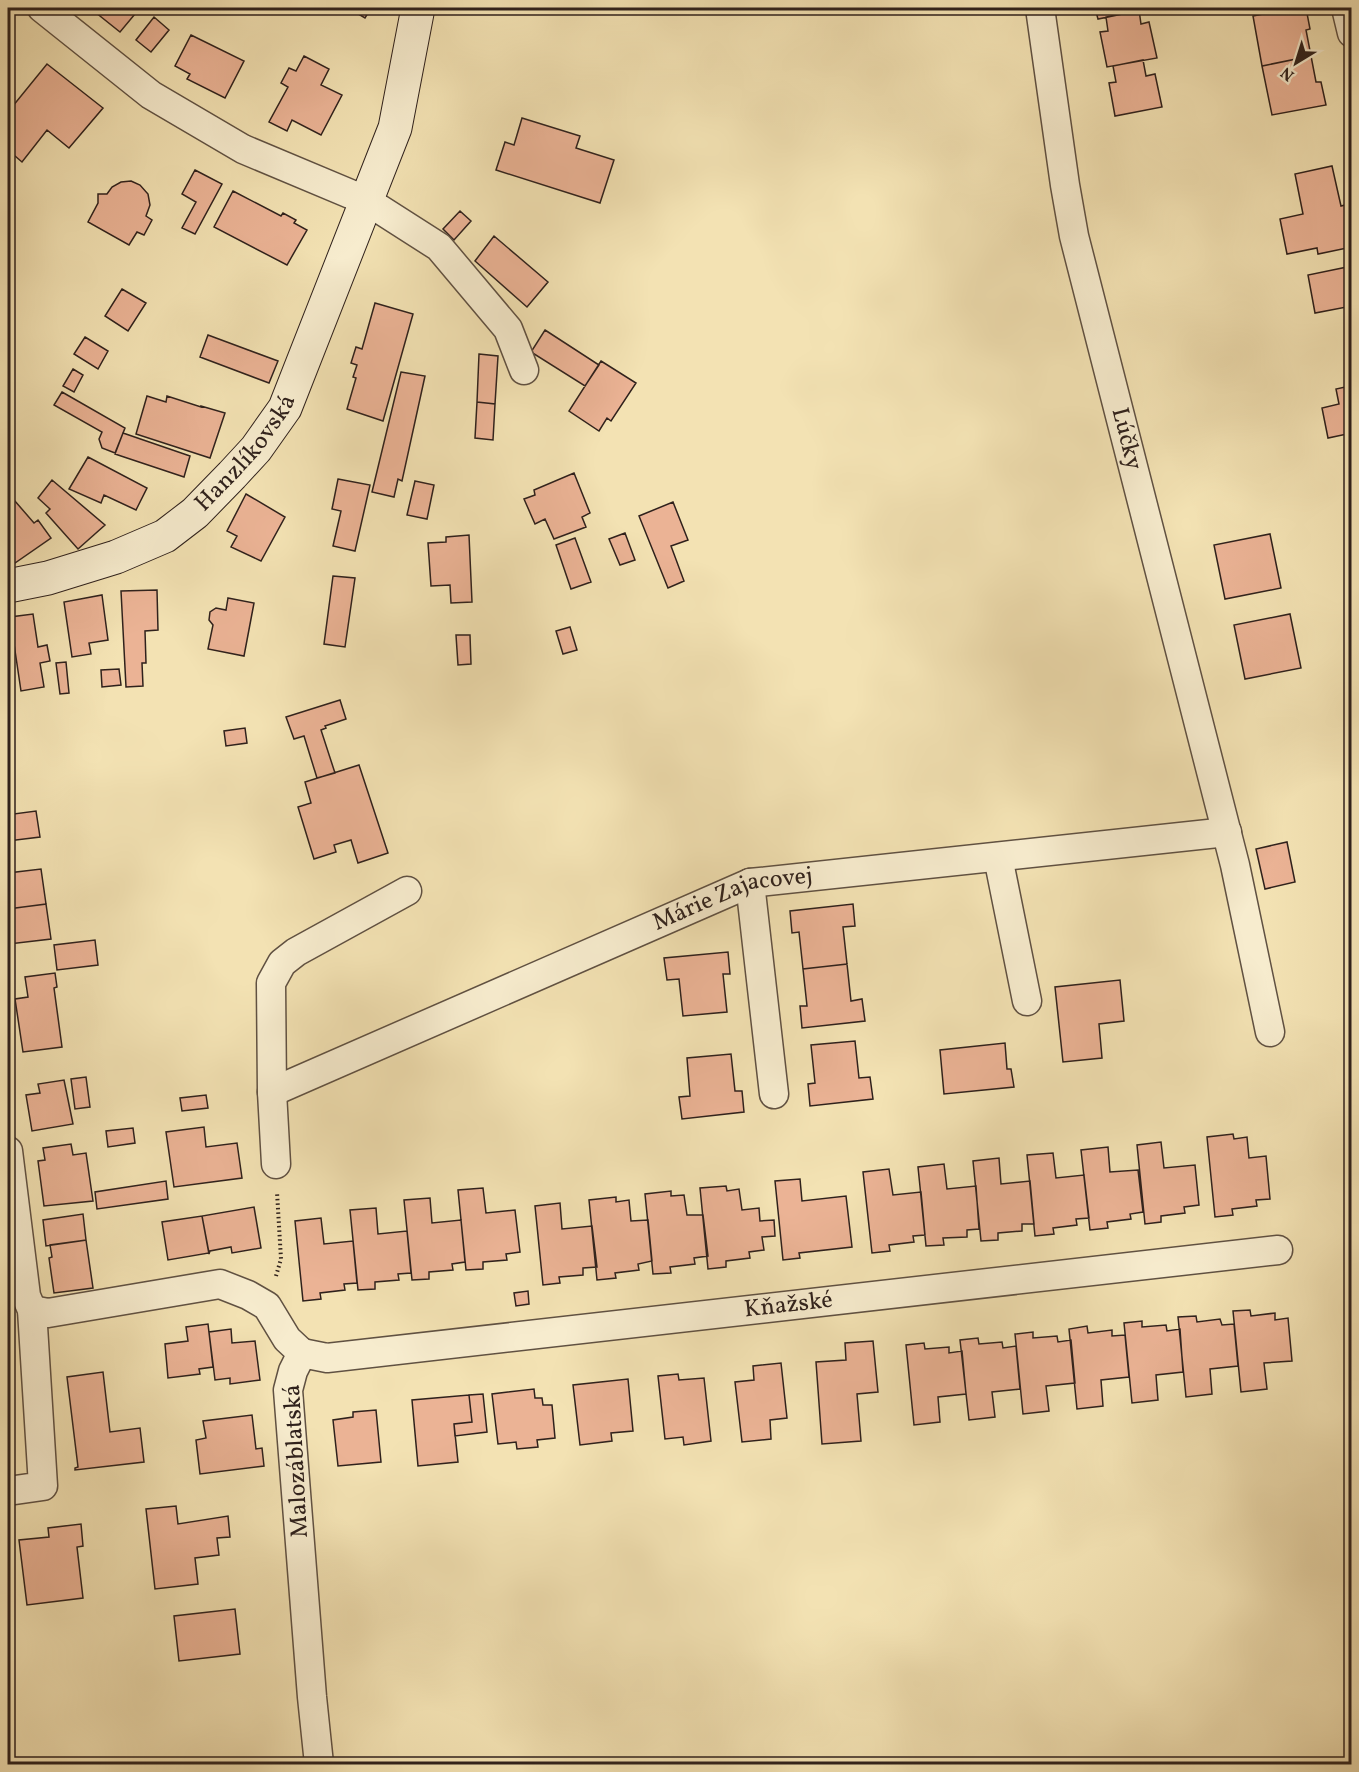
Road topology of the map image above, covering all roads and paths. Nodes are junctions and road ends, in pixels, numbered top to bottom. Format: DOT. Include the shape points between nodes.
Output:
graph roads {
  1 [pos="42,8"];
  2 [pos="418,8"];
  3 [pos="1040,8"];
  4 [pos="1346,8"];
  5 [pos="1352,33"];
  6 [pos="366,201"];
  7 [pos="524,370"];
  8 [pos="8,586"];
  9 [pos="1227,832"];
  10 [pos="998,857"];
  11 [pos="750,883"];
  12 [pos="407,891"];
  13 [pos="1027,1001"];
  14 [pos="1270,1032"];
  15 [pos="272,1092"];
  16 [pos="774,1094"];
  17 [pos="8,1151"];
  18 [pos="276,1164"];
  19 [pos="1278,1250"];
  20 [pos="267,1306"];
  21 [pos="32,1310"];
  22 [pos="302,1353"];
  23 [pos="8,1491"];
  24 [pos="320,1764"];
  1 -- 6 [label="street" via="151,95 243,149"];
  2 -- 6 [label="street, Hanzlíkovská" via="395,129"];
  3 -- 9 [label="street, Lúčky" via="1074,236"];
  4 -- 5 [label="street"];
  6 -- 7 [label="street" via="439,247 508,329"];
  6 -- 8 [label="street, Hanzlíkovská" via="285,408 232,475 195,513 165,536 117,557"];
  9 -- 10 [label="street, Márie Zajacovej"];
  9 -- 14 [label="street, Lúčky"];
  10 -- 11 [label="street, Márie Zajacovej"];
  10 -- 13 [label="street"];
  11 -- 15 [label="street, Márie Zajacovej"];
  11 -- 16 [label="street"];
  12 -- 15 [label="street" via="282,963 271,983"];
  15 -- 18 [label="street"];
  17 -- 21 [label="street"];
  18 -- 20 [label="path" via="280,1259"];
  19 -- 22 [label="street, Kňažské" via="327,1358"];
  20 -- 21 [label="street" via="220,1284 48,1313"];
  20 -- 22 [label="street, Malozáblatská" via="287,1339"];
  21 -- 23 [label="street" via="43,1486"];
  22 -- 24 [label="street, Malozáblatská" via="288,1390"];
}
